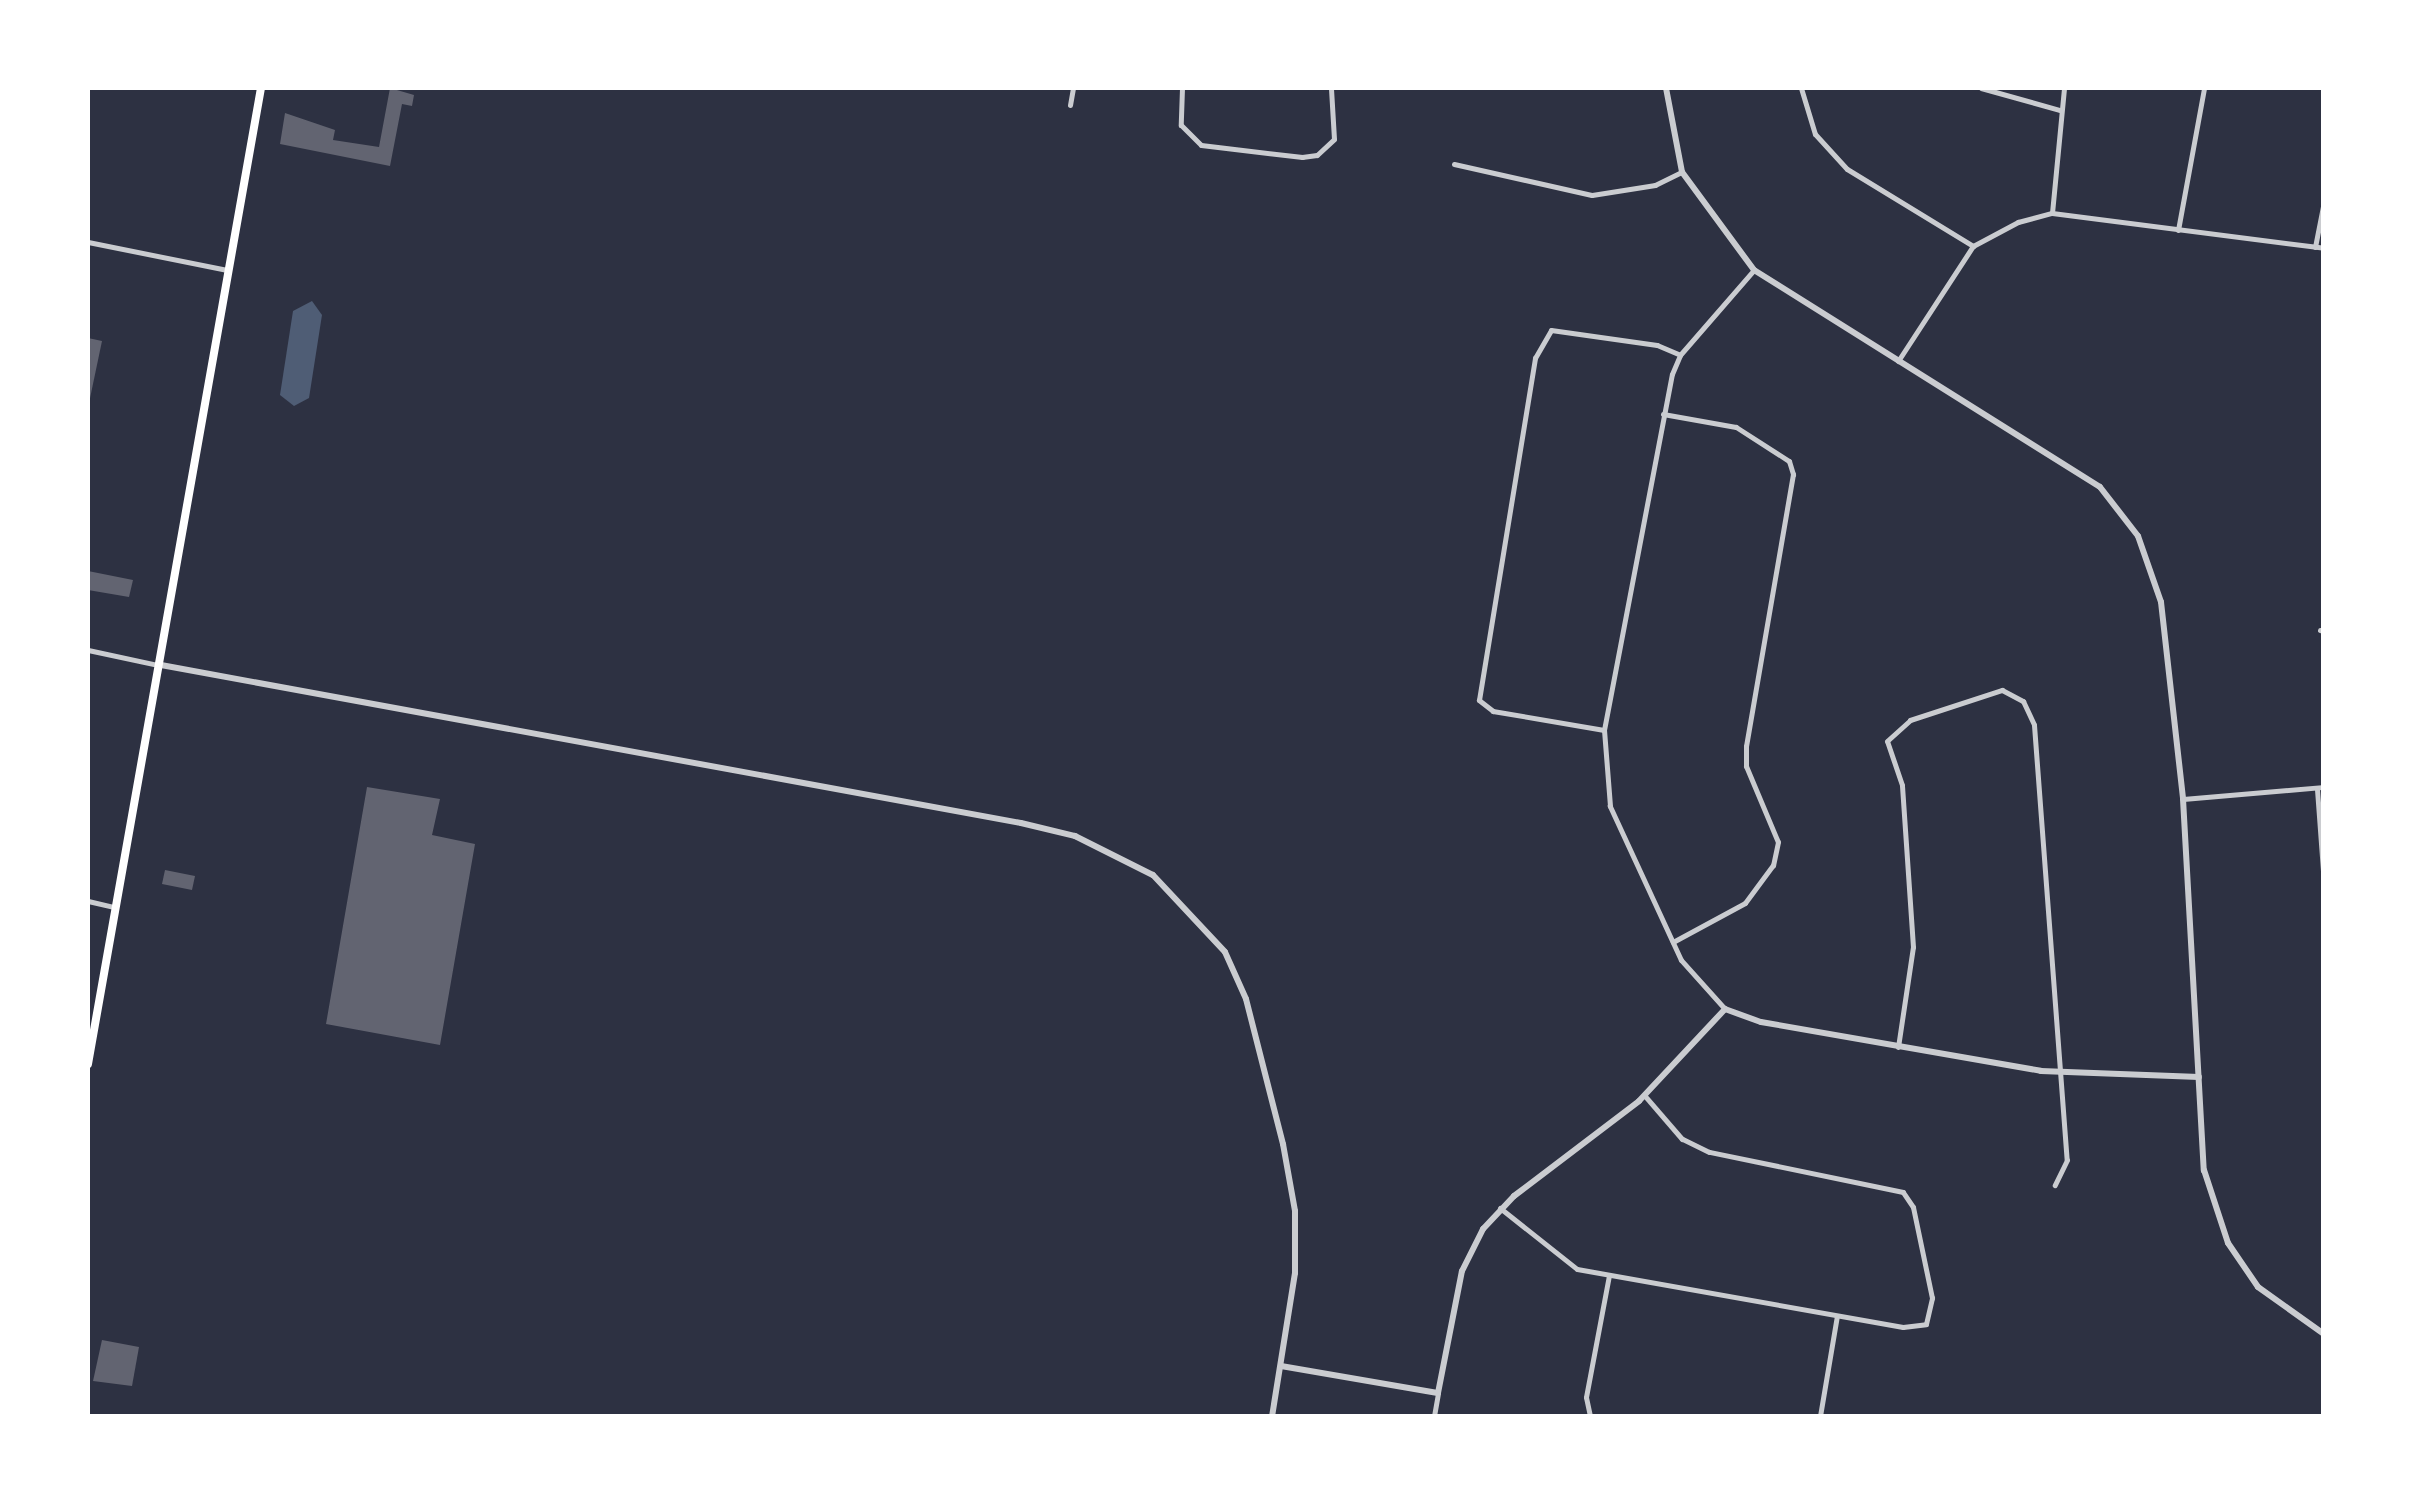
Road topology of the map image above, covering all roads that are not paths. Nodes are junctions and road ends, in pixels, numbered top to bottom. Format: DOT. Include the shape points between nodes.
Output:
graph roads {
  1 [pos="262,88"];
  2 [pos="1073,88"];
  3 [pos="1182,88"];
  4 [pos="1331,88"];
  5 [pos="1666,88"];
  6 [pos="1801,88"];
  7 [pos="1982,88"];
  8 [pos="2064,88"];
  9 [pos="2204,88"];
  10 [pos="1070,105"];
  11 [pos="2060,110"];
  12 [pos="1454,164"];
  13 [pos="1682,172"];
  14 [pos="2324,202"];
  15 [pos="2052,213"];
  16 [pos="2178,230"];
  17 [pos="88,242"];
  18 [pos="1973,246"];
  19 [pos="2320,248"];
  20 [pos="227,270"];
  21 [pos="1754,270"];
  22 [pos="1680,355"];
  23 [pos="1898,360"];
  24 [pos="1663,414"];
  25 [pos="88,650"];
  26 [pos="160,665"];
  27 [pos="1604,730"];
  28 [pos="2320,788"];
  29 [pos="2183,799"];
  30 [pos="2324,885"];
  31 [pos="88,901"];
  32 [pos="117,907"];
  33 [pos="1673,942"];
  34 [pos="1725,1009"];
  35 [pos="1898,1047"];
  36 [pos="88,1064"];
  37 [pos="2059,1070"];
  38 [pos="2199,1077"];
  39 [pos="1645,1096"];
  40 [pos="2055,1185"];
  41 [pos="1500,1208"];
  42 [pos="1609,1275"];
  43 [pos="1837,1316"];
  44 [pos="2324,1334"];
  45 [pos="1282,1366"];
  46 [pos="1438,1394"];
  47 [pos="1272,1416"];
  48 [pos="1434,1416"];
  49 [pos="1590,1416"];
  50 [pos="1820,1416"];
  1 -- 20 [label="main road"];
  2 -- 10 [label="street"];
  3 -- 4 [label="street" via="1180,125 1201,145 1302,157 1318,155 1334,139"];
  5 -- 13 [label="street"];
  6 -- 18 [label="street" via="1815,134 1847,170"];
  7 -- 11 [label="street"];
  8 -- 11 [label="street"];
  9 -- 16 [label="street"];
  11 -- 15 [label="street"];
  12 -- 13 [label="street" via="1592,194 1655,185"];
  13 -- 21 [label="street"];
  14 -- 19 [label="street"];
  15 -- 16 [label="street"];
  15 -- 18 [label="street"];
  16 -- 19 [label="street"];
  17 -- 20 [label="street"];
  18 -- 23 [label="street"];
  20 -- 26 [label="main road"];
  21 -- 22 [label="street"];
  21 -- 23 [label="street"];
  22 -- 24 [label="street"];
  22 -- 27 [label="street" via="1658,344 1551,330 1535,358 1478,700 1493,711"];
  23 -- 29 [label="street" via="2100,488 2138,536 2160,602"];
  24 -- 27 [label="street"];
  24 -- 33 [label="street" via="1736,427 1789,461 1793,474 1746,746 1746,766 1778,842 1773,864 1745,903"];
  25 -- 26 [label="street"];
  26 -- 32 [label="main road"];
  26 -- 45 [label="street" via="1022,823 1075,836 1153,875 1226,952 1262,1055 1294,1211 1295,1273"];
  27 -- 33 [label="street" via="1610,806"];
  28 -- 29 [label="street"];
  28 -- 30 [label="street"];
  29 -- 38 [label="street"];
  31 -- 32 [label="street"];
  32 -- 36 [label="main road"];
  33 -- 34 [label="street" via="1703,990"];
  34 -- 35 [label="street"];
  34 -- 39 [label="street"];
  35 -- 37 [label="street"];
  35 -- 37 [label="street" via="1913,947 1902,785 1887,741 1910,720 2002,690 2023,701 2034,725"];
  37 -- 38 [label="street"];
  37 -- 40 [label="street" via="2066,1160"];
  38 -- 44 [label="street" via="2204,1170 2228,1243 2258,1288"];
  39 -- 41 [label="street"];
  39 -- 43 [label="street" via="1682,1139 1709,1152 1903,1192 1913,1206 1932,1298 1926,1324"];
  41 -- 42 [label="street" via="1552,1254"];
  41 -- 46 [label="street" via="1462,1270"];
  42 -- 43 [label="street"];
  42 -- 49 [label="street" via="1586,1397"];
  43 -- 50 [label="street"];
  45 -- 46 [label="street"];
  45 -- 47 [label="street"];
  46 -- 48 [label="street"];
}
